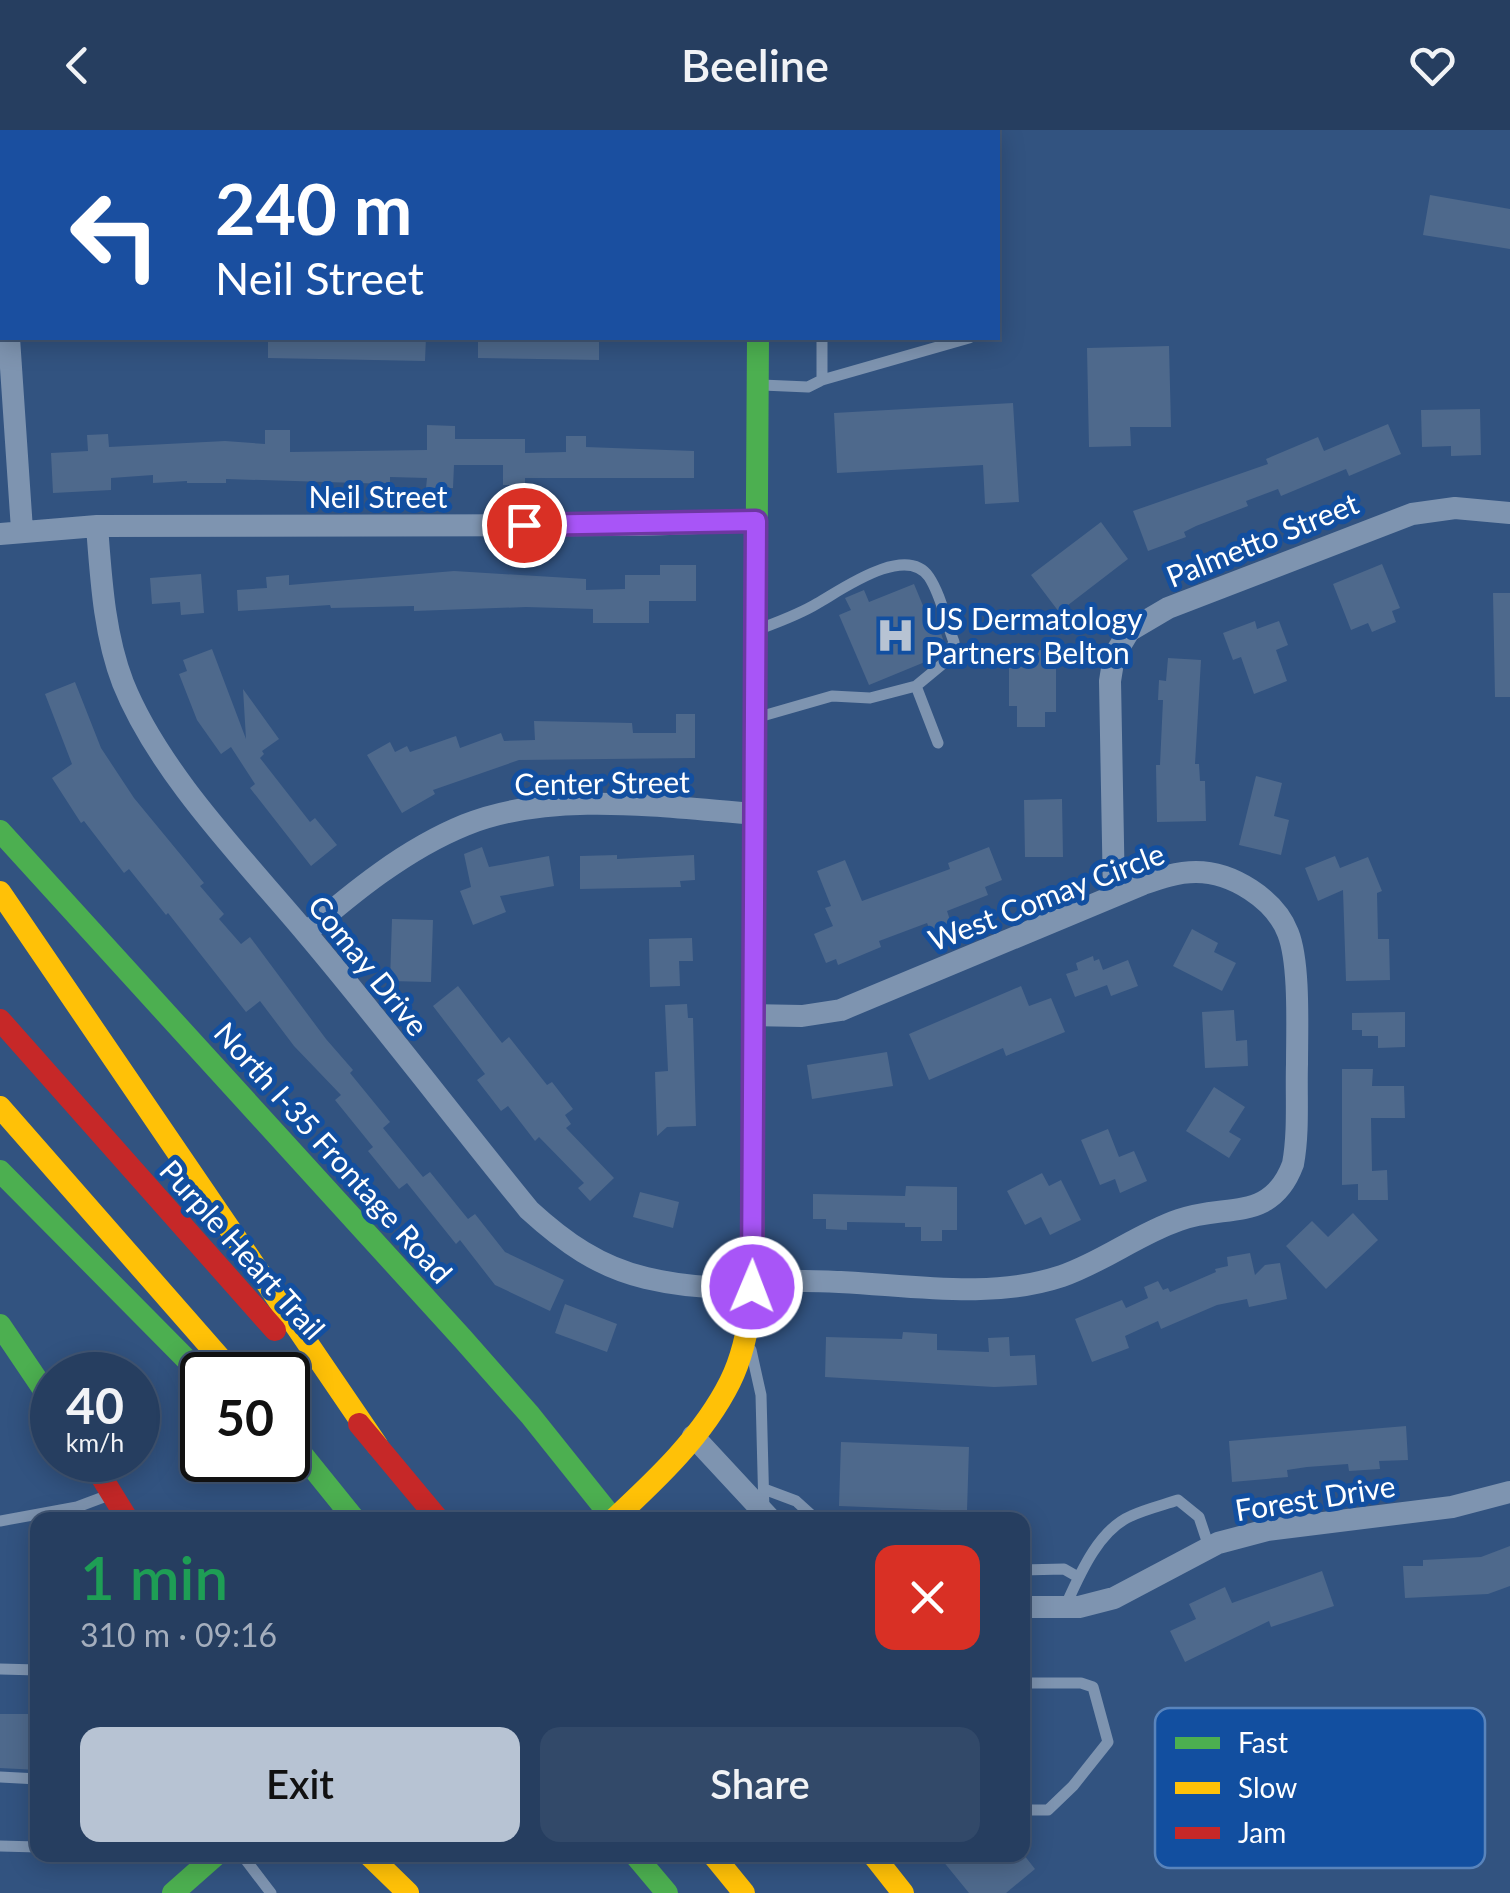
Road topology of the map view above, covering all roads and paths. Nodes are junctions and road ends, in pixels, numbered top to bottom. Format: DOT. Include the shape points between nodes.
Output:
graph roads {
  1 [pos="9,340"];
  2 [pos="758,340"];
  3 [pos="822,340"];
  4 [pos="961,340"];
  5 [pos="822,380"];
  6 [pos="758,385"];
  7 [pos="1510,513"];
  8 [pos="756,521"];
  9 [pos="97,526"];
  10 [pos="11,532"];
  11 [pos="756,630"];
  12 [pos="916,686"];
  13 [pos="755,719"];
  14 [pos="938,744"];
  15 [pos="755,814"];
  16 [pos="0,831"];
  17 [pos="0,892"];
  18 [pos="1114,896"];
  19 [pos="306,932"];
  20 [pos="754,1015"];
  21 [pos="0,1020"];
  22 [pos="0,1107"];
  23 [pos="0,1171"];
  24 [pos="752,1287"];
  25 [pos="0,1325"];
  26 [pos="747,1330"];
  27 [pos="180,1352"];
  28 [pos="215,1352"];
  29 [pos="30,1369"];
  30 [pos="693,1436"];
  31 [pos="377,1444"];
  32 [pos="310,1465"];
  33 [pos="310,1478"];
  34 [pos="105,1482"];
  35 [pos="1510,1492"];
  36 [pos="113,1494"];
  37 [pos="766,1510"];
  38 [pos="51,1512"];
  39 [pos="123,1512"];
  40 [pos="345,1512"];
  41 [pos="347,1512"];
  42 [pos="432,1512"];
  43 [pos="607,1512"];
  44 [pos="621,1512"];
  45 [pos="808,1512"];
  46 [pos="30,1516"];
  47 [pos="0,1522"];
  48 [pos="1210,1547"];
  49 [pos="1030,1570"];
  50 [pos="1078,1577"];
  51 [pos="1064,1607"];
  52 [pos="1030,1608"];
  53 [pos="0,1668"];
  54 [pos="30,1670"];
  55 [pos="1030,1683"];
  56 [pos="0,1777"];
  57 [pos="30,1779"];
  58 [pos="1030,1810"];
  59 [pos="0,1846"];
  60 [pos="30,1847"];
  61 [pos="201,1862"];
  62 [pos="248,1862"];
  63 [pos="375,1862"];
  64 [pos="641,1862"];
  65 [pos="719,1862"];
  66 [pos="879,1862"];
  67 [pos="394,1886"];
  68 [pos="173,1893"];
  69 [pos="272,1893"];
  70 [pos="667,1893"];
  71 [pos="744,1893"];
  72 [pos="903,1893"];
  1 -- 10 [label="street"];
  2 -- 6 [label="main road"];
  3 -- 5 [label="lane"];
  4 -- 5 [label="lane"];
  5 -- 6 [label="lane" via="808,387"];
  6 -- 8 [label="main road"];
  7 -- 18 [label="street, Palmetto Street" via="1455,508 1412,514 1248,574 1129,631 1114,656 1110,681"];
  8 -- 9 [label="street, Neil Street"];
  8 -- 11 [label="main road"];
  9 -- 10 [label="street, Neil Street"];
  9 -- 19 [label="street, Comay Drive" via="123,682 186,788"];
  11 -- 12 [label="lane" via="855,579 901,565 918,568 928,576 954,642 945,662"];
  11 -- 13 [label="main road"];
  12 -- 13 [label="lane" via="870,698 832,696"];
  12 -- 14 [label="lane"];
  13 -- 15 [label="main road"];
  15 -- 19 [label="street, Center Street" via="632,805 500,813 432,840"];
  15 -- 20 [label="main road"];
  16 -- 43 [label="main road, North I-35 Frontage Road" via="462,1338"];
  17 -- 31 [label="main road"];
  18 -- 20 [label="street, West Comay Circle" via="841,1010"];
  18 -- 24 [label="street, West Comay Circle" via="1175,874 1222,876 1252,891 1288,930 1297,1047 1293,1164 1266,1202 1192,1216 1063,1276 1030,1283 998,1288 795,1281"];
  19 -- 24 [label="street, Comay Drive" via="529,1210 568,1245 642,1278"];
  20 -- 24 [label="main road"];
  21 -- 31 [label="main road, Purple Heart Trail"];
  22 -- 28 [label="main road"];
  23 -- 27 [label="main road"];
  24 -- 26 [label="main road"];
  25 -- 29 [label="main road"];
  26 -- 30 [label="main road" via="740,1359"];
  26 -- 37 [label="lane" via="761,1395"];
  30 -- 37 [label="street"];
  30 -- 44 [label="main road"];
  31 -- 42 [label="main road, Purple Heart Trail"];
  32 -- 41 [label="main road"];
  33 -- 40 [label="main road"];
  34 -- 36 [label="main road"];
  35 -- 48 [label="street, Forest Drive" via="1452,1507 1267,1530"];
  36 -- 38 [label="lane"];
  36 -- 39 [label="main road"];
  37 -- 45 [label="lane" via="796,1502"];
  46 -- 47 [label="lane"];
  48 -- 50 [label="lane" via="1199,1517 1178,1500 1109,1531"];
  48 -- 51 [label="street, Forest Drive" via="1114,1598"];
  49 -- 50 [label="lane" via="1064,1569"];
  50 -- 51 [label="lane"];
  51 -- 52 [label="street, Forest Drive"];
  53 -- 54 [label="lane"];
  55 -- 58 [label="lane" via="1093,1687 1108,1742 1048,1810"];
  56 -- 57 [label="lane"];
  59 -- 60 [label="lane"];
  61 -- 68 [label="main road"];
  62 -- 69 [label="lane"];
  63 -- 67 [label="main road"];
  64 -- 70 [label="main road"];
  65 -- 71 [label="main road"];
  66 -- 72 [label="main road"];
}
